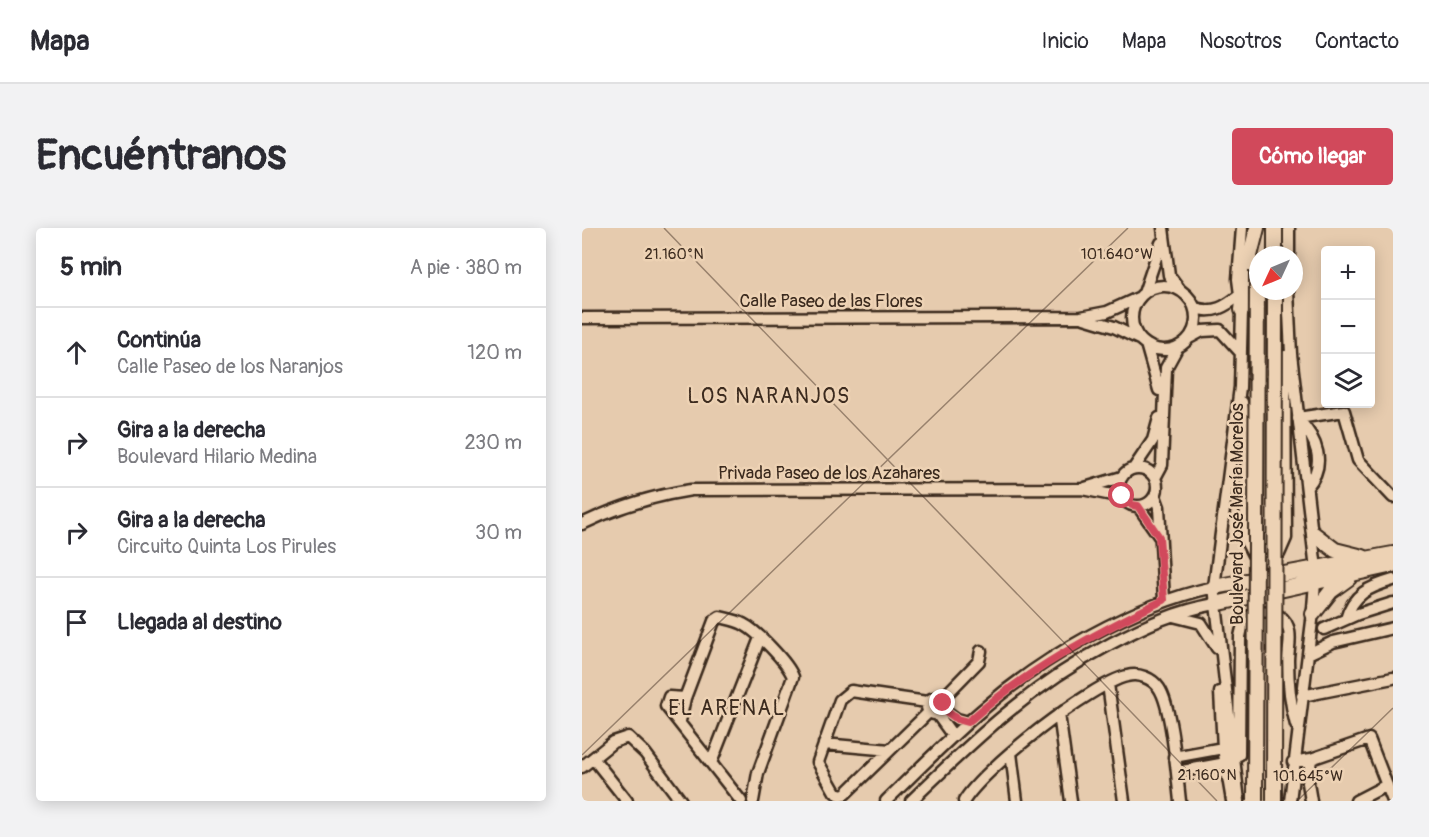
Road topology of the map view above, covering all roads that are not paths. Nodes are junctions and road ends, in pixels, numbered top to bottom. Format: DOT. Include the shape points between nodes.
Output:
graph roads {
  1 [pos="1242,228"];
  2 [pos="1257,228"];
  3 [pos="1275,228"];
  4 [pos="1289,228"];
  5 [pos="1163,232"];
  6 [pos="1257,246"];
  7 [pos="1275,246"];
  8 [pos="1289,246"];
  9 [pos="1180,291"];
  10 [pos="1142,295"];
  11 [pos="1240,295"];
  12 [pos="1257,300"];
  13 [pos="1275,300"];
  14 [pos="1288,300"];
  15 [pos="1288,304"];
  16 [pos="1195,308"];
  17 [pos="1220,309"];
  18 [pos="1242,310"];
  19 [pos="1081,317"];
  20 [pos="582,318"];
  21 [pos="1220,330"];
  22 [pos="1189,339"];
  23 [pos="1143,342"];
  24 [pos="1177,348"];
  25 [pos="1241,353"];
  26 [pos="1240,387"];
  27 [pos="1298,418"];
  28 [pos="1134,468"];
  29 [pos="1122,477"];
  30 [pos="1155,478"];
  31 [pos="1082,489"];
  32 [pos="1122,496"];
  33 [pos="1155,496"];
  34 [pos="1393,497"];
  35 [pos="1138,506"];
  36 [pos="582,524"];
  37 [pos="1314,534"];
  38 [pos="1159,537"];
  39 [pos="1393,554"];
  40 [pos="1374,558"];
  41 [pos="1393,565"];
  42 [pos="1316,569"];
  43 [pos="1363,571"];
  44 [pos="1393,580"];
  45 [pos="1315,584"];
  46 [pos="1214,587"];
  47 [pos="1164,600"];
  48 [pos="1393,603"];
  49 [pos="1215,604"];
  50 [pos="1167,616"];
  51 [pos="1313,618"];
  52 [pos="1342,621"];
  53 [pos="1393,628"];
  54 [pos="1324,629"];
  55 [pos="760,638"];
  56 [pos="1344,639"];
  57 [pos="1327,644"];
  58 [pos="981,651"];
  59 [pos="1308,654"];
  60 [pos="1222,661"];
  61 [pos="1027,674"];
  62 [pos="1393,678"];
  63 [pos="1223,680"];
  64 [pos="1108,684"];
  65 [pos="1036,687"];
  66 [pos="1302,696"];
  67 [pos="685,698"];
  68 [pos="935,707"];
  69 [pos="1059,714"];
  70 [pos="680,721"];
  71 [pos="968,722"];
  72 [pos="1298,731"];
  73 [pos="953,736"];
  74 [pos="824,744"];
  75 [pos="1223,748"];
  76 [pos="890,750"];
  77 [pos="1207,752"];
  78 [pos="1011,753"];
  79 [pos="1174,757"];
  80 [pos="593,758"];
  81 [pos="1311,759"];
  82 [pos="711,763"];
  83 [pos="1226,763"];
  84 [pos="1208,765"];
  85 [pos="582,767"];
  86 [pos="1292,768"];
  87 [pos="1177,772"];
  88 [pos="1238,772"];
  89 [pos="1387,785"];
  90 [pos="627,801"];
  91 [pos="681,801"];
  92 [pos="741,801"];
  93 [pos="755,801"];
  94 [pos="886,801"];
  95 [pos="911,801"];
  96 [pos="964,801"];
  97 [pos="1017,801"];
  98 [pos="1071,801"];
  99 [pos="1124,801"];
  100 [pos="1180,801"];
  101 [pos="1232,801"];
  102 [pos="1239,801"];
  103 [pos="1255,801"];
  104 [pos="1274,801"];
  105 [pos="1290,801"];
  106 [pos="1311,801"];
  107 [pos="1356,801"];
  108 [pos="1393,801"];
  1 -- 11 [label="street"];
  2 -- 6 [label="main road, Boulevard José María Morelos"];
  2 -- 18 [label="main road"];
  3 -- 7 [label="main road"];
  4 -- 8 [label="street"];
  5 -- 9 [label="street" via="1169,275"];
  5 -- 10 [label="street"];
  9 -- 10 [label="street" via="1158,286"];
  9 -- 16 [label="street"];
  10 -- 19 [label="street, Calle Paseo de las Flores" via="1107,312"];
  10 -- 23 [label="street" via="1132,318"];
  11 -- 17 [label="street"];
  11 -- 18 [label="street"];
  12 -- 103 [label="main road, Boulevard José María Morelos, bridge"];
  13 -- 104 [label="main road, Boulevard José María Morelos, bridge"];
  14 -- 15 [label="street"];
  15 -- 26 [label="street" via="1286,538 1279,554 1266,561 1253,555 1245,539 1247,438"];
  15 -- 27 [label="street"];
  16 -- 17 [label="street"];
  16 -- 22 [label="street" via="1196,319"];
  17 -- 21 [label="street"];
  18 -- 25 [label="street"];
  19 -- 20 [label="street, Calle Paseo de las Flores"];
  19 -- 23 [label="street, Calle Paseo de las Flores" via="1114,327"];
  21 -- 22 [label="street" via="1202,331"];
  21 -- 25 [label="street"];
  22 -- 24 [label="street"];
  23 -- 24 [label="street" via="1158,350"];
  23 -- 28 [label="street" via="1159,386 1160,410 1153,440"];
  24 -- 30 [label="street" via="1166,368 1162,465"];
  25 -- 26 [label="street"];
  26 -- 46 [label="street"];
  27 -- 34 [label="street" via="1344,411 1358,460"];
  27 -- 37 [label="street"];
  28 -- 29 [label="street"];
  28 -- 30 [label="street" via="1142,468"];
  29 -- 31 [label="street, Privada Paseo de los Azahares"];
  29 -- 32 [label="street"];
  30 -- 33 [label="street"];
  31 -- 32 [label="street, Privada Paseo de los Azahares"];
  31 -- 36 [label="street, Privada Paseo de los Azahares" via="691,490 624,505"];
  32 -- 35 [label="street"];
  33 -- 35 [label="street"];
  33 -- 38 [label="street"];
  35 -- 38 [label="street"];
  37 -- 40 [label="main road" via="1335,550"];
  37 -- 42 [label="street"];
  38 -- 47 [label="street"];
  39 -- 40 [label="main road"];
  40 -- 42 [label="main road"];
  41 -- 43 [label="main road"];
  42 -- 45 [label="street"];
  42 -- 46 [label="main road"];
  43 -- 45 [label="main road"];
  43 -- 51 [label="main road" via="1331,591"];
  44 -- 52 [label="street" via="1356,597"];
  45 -- 49 [label="main road"];
  45 -- 51 [label="street"];
  46 -- 47 [label="street"];
  46 -- 49 [label="street"];
  47 -- 61 [label="street"];
  48 -- 52 [label="street"];
  49 -- 50 [label="street"];
  49 -- 60 [label="street"];
  50 -- 60 [label="street" via="1201,623 1210,633"];
  50 -- 65 [label="street"];
  51 -- 54 [label="street"];
  51 -- 59 [label="street"];
  52 -- 54 [label="street"];
  52 -- 56 [label="street"];
  53 -- 56 [label="street"];
  54 -- 57 [label="street"];
  55 -- 67 [label="street" via="744,624 717,618"];
  55 -- 82 [label="street"];
  55 -- 93 [label="street" via="788,666 793,677 758,772"];
  56 -- 57 [label="street"];
  57 -- 59 [label="street"];
  58 -- 68 [label="street" via="979,661"];
  59 -- 66 [label="street"];
  60 -- 63 [label="street"];
  61 -- 65 [label="street"];
  61 -- 71 [label="street"];
  62 -- 66 [label="street"];
  63 -- 75 [label="street"];
  63 -- 88 [label="street"];
  64 -- 69 [label="street"];
  64 -- 79 [label="street" via="1136,675 1159,688 1166,706"];
  64 -- 99 [label="street"];
  65 -- 95 [label="street" via="978,735"];
  66 -- 72 [label="street"];
  67 -- 70 [label="street"];
  67 -- 70 [label="street" via="671,696 665,702"];
  68 -- 71 [label="street"];
  68 -- 73 [label="street"];
  68 -- 74 [label="street" via="845,693"];
  68 -- 76 [label="street"];
  69 -- 78 [label="street"];
  69 -- 98 [label="street"];
  70 -- 82 [label="street"];
  71 -- 73 [label="street"];
  72 -- 86 [label="street"];
  72 -- 88 [label="street" via="1289,689 1288,626 1274,613 1250,615 1240,637"];
  73 -- 94 [label="street"];
  74 -- 76 [label="street"];
  74 -- 76 [label="street" via="818,765 840,795"];
  75 -- 77 [label="street"];
  75 -- 83 [label="street"];
  77 -- 79 [label="street"];
  77 -- 84 [label="street"];
  78 -- 96 [label="street"];
  78 -- 97 [label="street"];
  79 -- 87 [label="street"];
  80 -- 85 [label="street"];
  80 -- 90 [label="street"];
  80 -- 91 [label="street" via="619,738 633,740"];
  81 -- 86 [label="street"];
  81 -- 89 [label="street" via="1369,739"];
  81 -- 106 [label="street"];
  82 -- 92 [label="street"];
  83 -- 84 [label="street"];
  83 -- 101 [label="street"];
  84 -- 87 [label="street"];
  86 -- 105 [label="street"];
  87 -- 100 [label="street"];
  88 -- 102 [label="street"];
  89 -- 107 [label="street"];
  89 -- 108 [label="street"];
}
